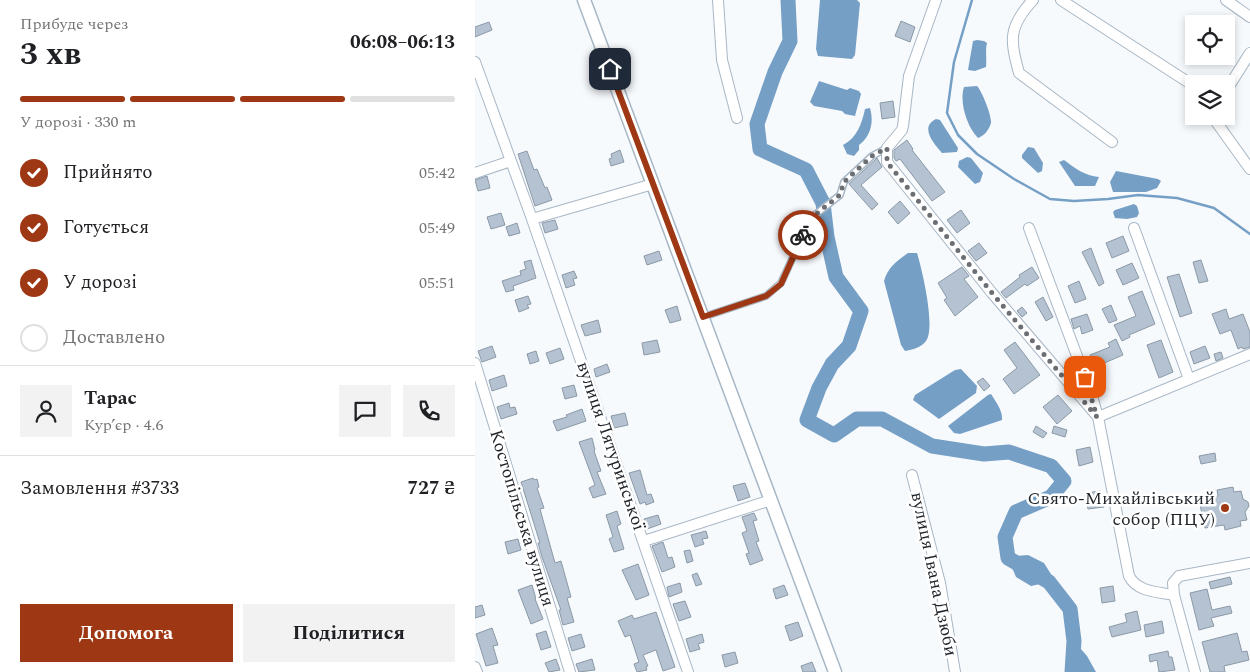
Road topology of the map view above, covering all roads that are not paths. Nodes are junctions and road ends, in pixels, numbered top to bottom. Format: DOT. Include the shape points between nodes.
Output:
graph roads {
  1 [pos="584,0"];
  2 [pos="718,0"];
  3 [pos="936,0"];
  4 [pos="1033,0"];
  5 [pos="1061,0"];
  6 [pos="1226,0"];
  7 [pos="1250,16"];
  8 [pos="1250,52"];
  9 [pos="475,62"];
  10 [pos="1235,77"];
  11 [pos="1185,80"];
  12 [pos="737,118"];
  13 [pos="1218,125"];
  14 [pos="1112,142"];
  15 [pos="887,148"];
  16 [pos="511,161"];
  17 [pos="1250,169"];
  18 [pos="475,174"];
  19 [pos="653,184"];
  20 [pos="532,219"];
  21 [pos="1029,228"];
  22 [pos="1134,228"];
  23 [pos="703,317"];
  24 [pos="1250,357"];
  25 [pos="475,363"];
  26 [pos="1189,379"];
  27 [pos="1097,417"];
  28 [pos="912,475"];
  29 [pos="771,500"];
  30 [pos="644,541"];
  31 [pos="1250,563"];
  32 [pos="1174,595"];
  33 [pos="475,667"];
  34 [pos="477,672"];
  35 [pos="570,672"];
  36 [pos="688,672"];
  37 [pos="835,672"];
  38 [pos="955,672"];
  39 [pos="1195,672"];
  1 -- 19 [label="street"];
  2 -- 12 [label="street" via="722,60"];
  3 -- 15 [label="street" via="909,76 902,130"];
  4 -- 14 [label="street" via="1016,22 1013,41 1019,73"];
  5 -- 11 [label="street"];
  6 -- 7 [label="street"];
  8 -- 10 [label="street"];
  9 -- 16 [label="street, вулиця Лятуринської"];
  13 -- 17 [label="street"];
  15 -- 23 [label="lane" via="872,156 844,182 840,195 811,218 781,284 766,296"];
  15 -- 27 [label="street" via="887,162"];
  16 -- 18 [label="street"];
  16 -- 20 [label="street, вулиця Лятуринської"];
  19 -- 20 [label="street"];
  19 -- 23 [label="street"];
  20 -- 30 [label="street, вулиця Лятуринської"];
  21 -- 27 [label="street"];
  22 -- 26 [label="street"];
  23 -- 29 [label="street"];
  24 -- 26 [label="street"];
  25 -- 35 [label="street, Костопільська вулиця"];
  26 -- 27 [label="street"];
  27 -- 32 [label="street" via="1129,576 1139,588"];
  28 -- 38 [label="street, вулиця Івана Дзюби" via="940,583"];
  29 -- 30 [label="street"];
  29 -- 37 [label="street"];
  30 -- 36 [label="street, вулиця Лятуринської"];
  31 -- 32 [label="street" via="1179,576 1173,583"];
  32 -- 39 [label="street"];
  33 -- 34 [label="street"];
}
